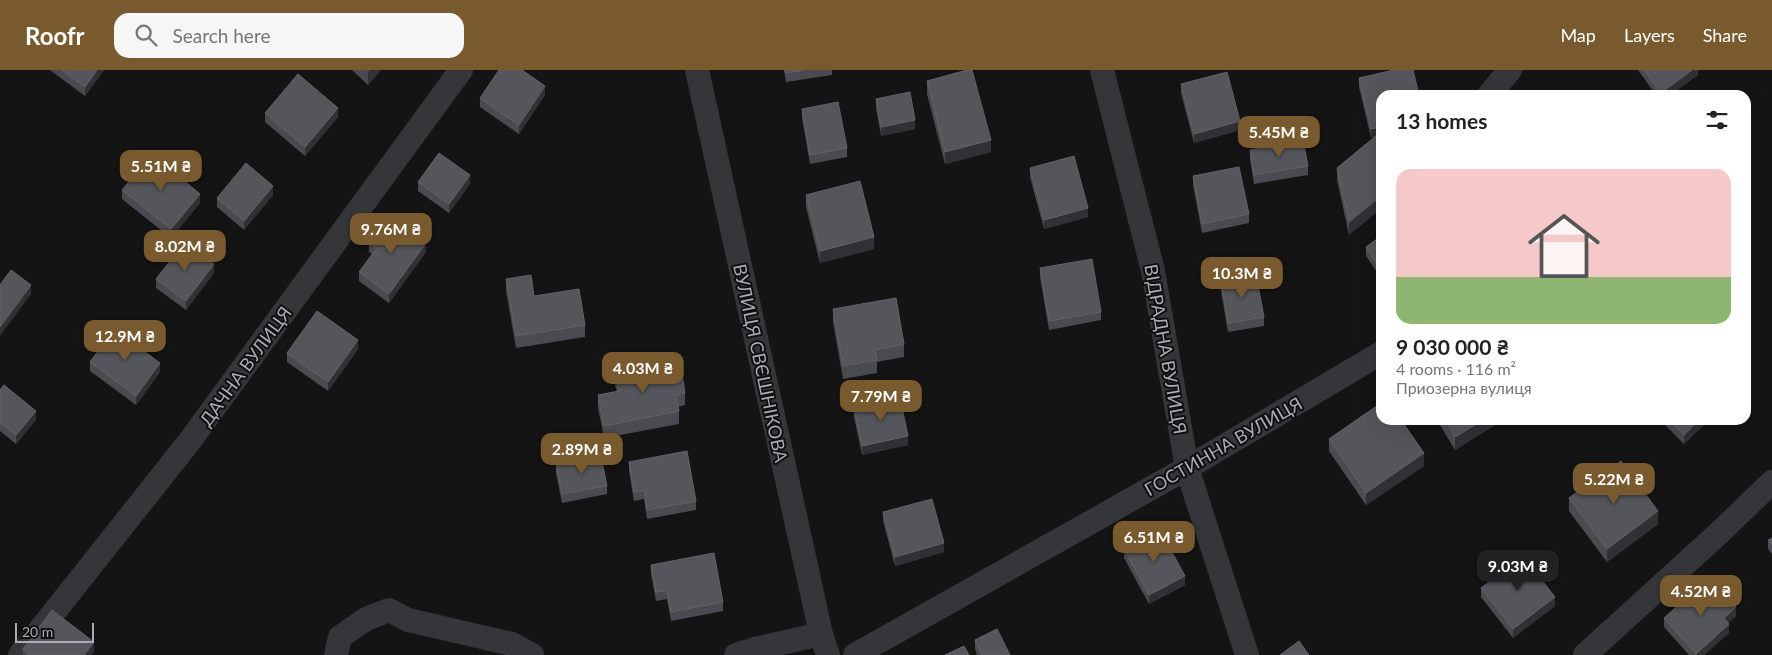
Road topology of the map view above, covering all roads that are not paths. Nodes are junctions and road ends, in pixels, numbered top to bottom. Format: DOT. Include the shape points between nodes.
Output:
graph roads {
  1 [pos="462,70"];
  2 [pos="696,70"];
  3 [pos="1102,70"];
  4 [pos="1510,70"];
  5 [pos="1494,90"];
  6 [pos="1376,356"];
  7 [pos="1187,468"];
  8 [pos="1772,482"];
  9 [pos="825,645"];
  10 [pos="20,655"];
  11 [pos="336,655"];
  12 [pos="532,655"];
  13 [pos="736,655"];
  14 [pos="855,655"];
  15 [pos="1247,655"];
  16 [pos="1585,655"];
  1 -- 10 [label="street, ДАЧНА ВУЛИЦЯ" via="189,442"];
  2 -- 9 [label="street, ВУЛИЦЯ СВЄШНІКОВА"];
  3 -- 7 [label="street, ВІДРАДНА ВУЛИЦЯ" via="1153,271"];
  4 -- 5 [label="street"];
  6 -- 7 [label="street, ГОСТИННА ВУЛИЦЯ"];
  7 -- 14 [label="street, ГОСТИННА ВУЛИЦЯ"];
  7 -- 15 [label="street, ВІДРАДНА ВУЛИЦЯ"];
  8 -- 16 [label="street"];
  9 -- 13 [label="street" via="755,649"];
  11 -- 12 [label="street" via="340,637 366,619 389,610 408,620 512,644"];
}
